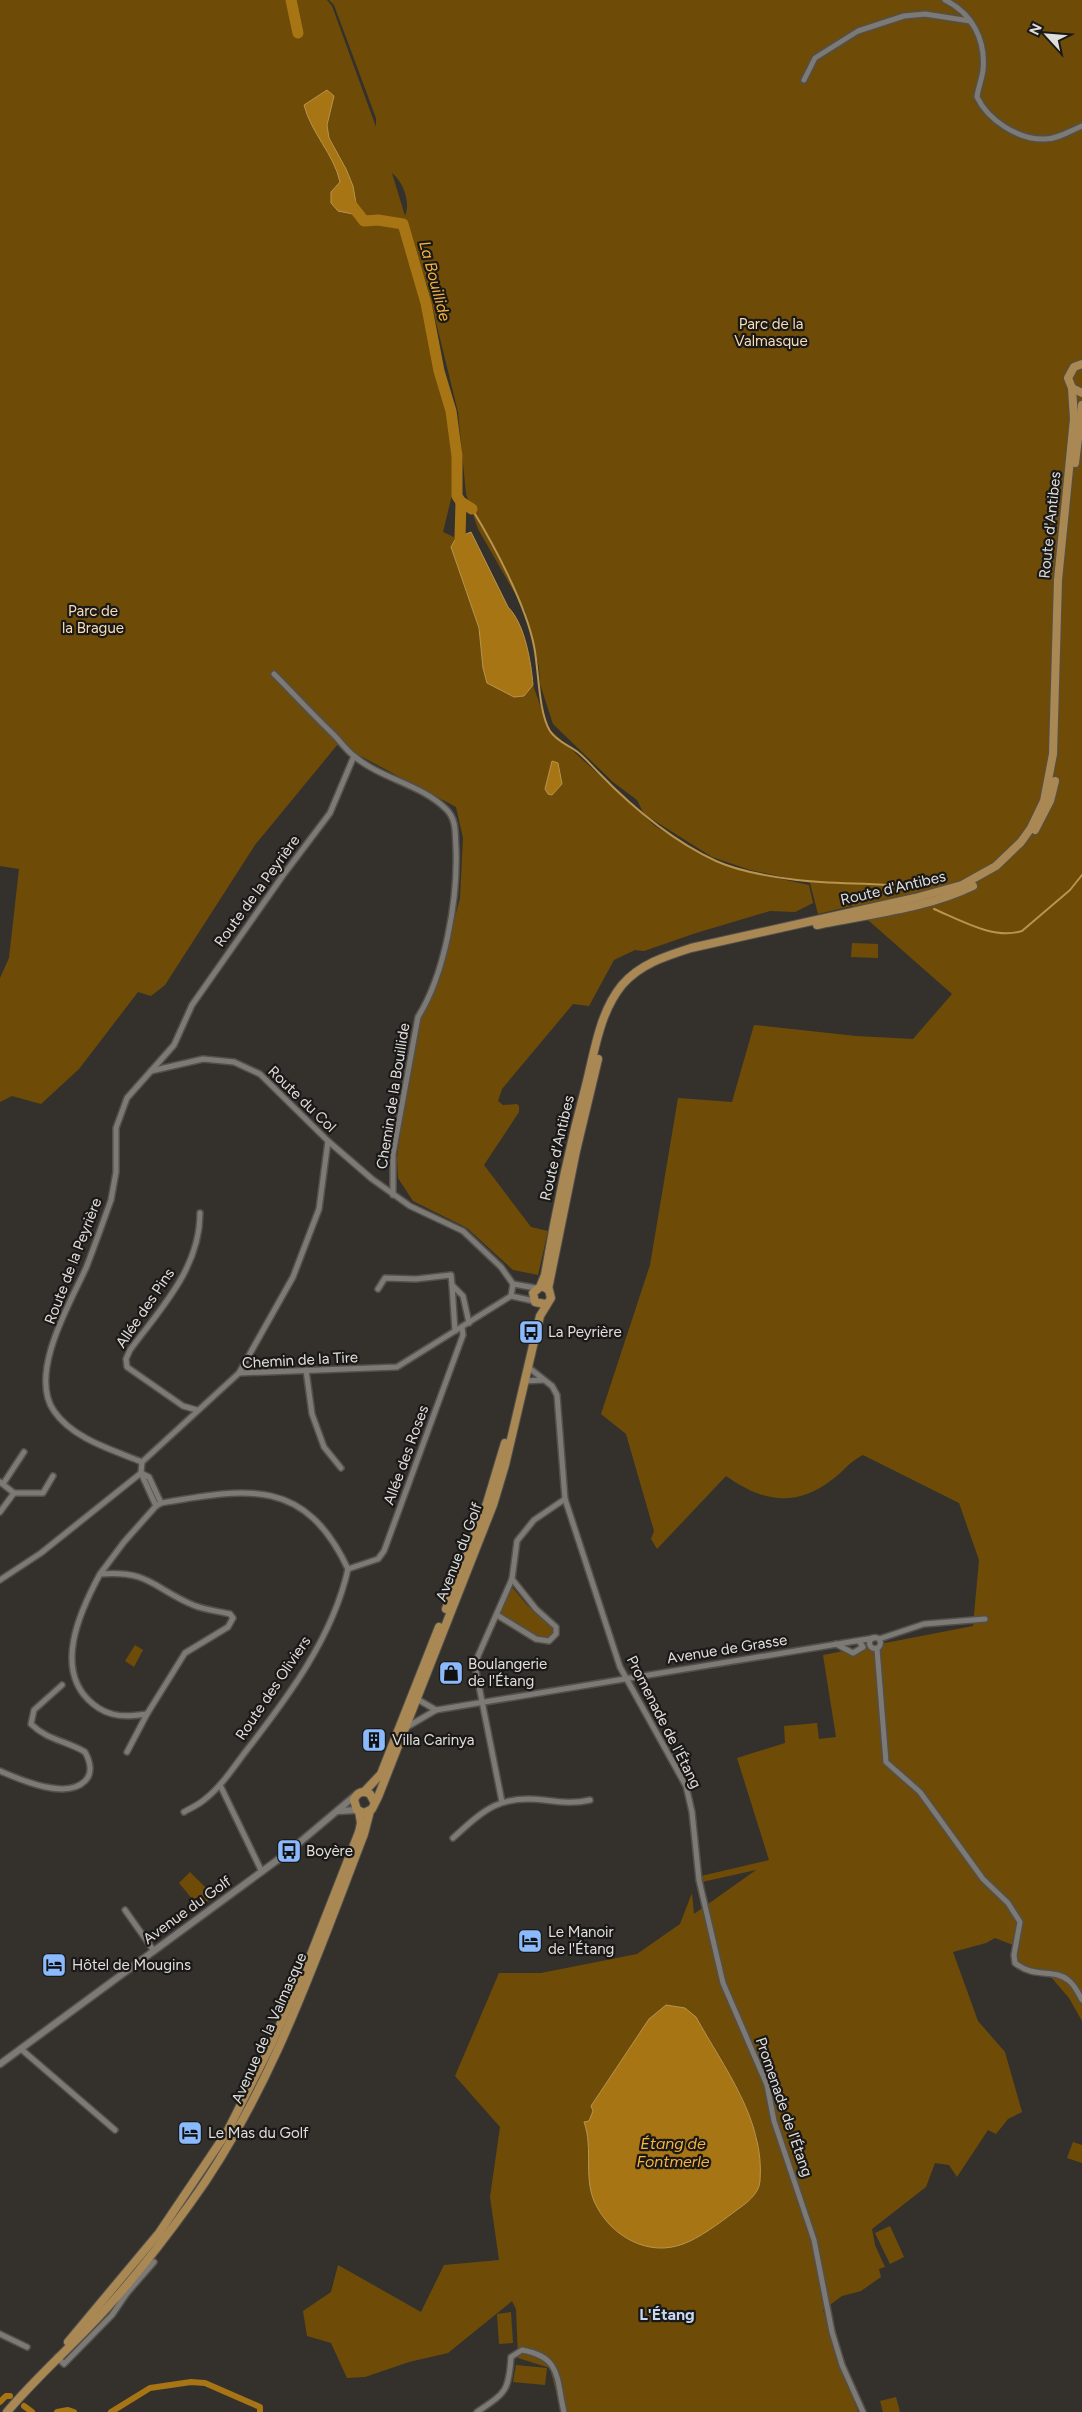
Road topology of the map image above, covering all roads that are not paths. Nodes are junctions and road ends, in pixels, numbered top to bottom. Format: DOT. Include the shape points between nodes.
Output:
graph roads {
  1 [pos="945,0"];
  2 [pos="970,21"];
  3 [pos="804,80"];
  4 [pos="1082,126"];
  5 [pos="1082,356"];
  6 [pos="1079,365"];
  7 [pos="1072,388"];
  8 [pos="1082,393"];
  9 [pos="1082,405"];
  10 [pos="274,674"];
  11 [pos="354,756"];
  12 [pos="149,1071"];
  13 [pos="580,1118"];
  14 [pos="328,1141"];
  15 [pos="393,1195"];
  16 [pos="200,1213"];
  17 [pos="513,1284"];
  18 [pos="452,1285"];
  19 [pos="541,1288"];
  20 [pos="378,1289"];
  21 [pos="511,1296"];
  22 [pos="539,1303"];
  23 [pos="469,1323"];
  24 [pos="462,1327"];
  25 [pos="455,1332"];
  26 [pos="528,1367"];
  27 [pos="306,1370"];
  28 [pos="239,1374"];
  29 [pos="545,1380"];
  30 [pos="525,1381"];
  31 [pos="197,1410"];
  32 [pos="24,1452"];
  33 [pos="142,1462"];
  34 [pos="341,1468"];
  35 [pos="141,1473"];
  36 [pos="53,1476"];
  37 [pos="2,1483"];
  38 [pos="14,1493"];
  39 [pos="565,1500"];
  40 [pos="159,1504"];
  41 [pos="0,1512"];
  42 [pos="348,1569"];
  43 [pos="100,1574"];
  44 [pos="512,1579"];
  45 [pos="0,1580"];
  46 [pos="497,1615"];
  47 [pos="985,1619"];
  48 [pos="876,1638"];
  49 [pos="859,1641"];
  50 [pos="836,1644"];
  51 [pos="863,1647"];
  52 [pos="874,1648"];
  53 [pos="626,1678"];
  54 [pos="62,1685"];
  55 [pos="417,1699"];
  56 [pos="481,1702"];
  57 [pos="407,1709"];
  58 [pos="436,1710"];
  59 [pos="147,1714"];
  60 [pos="406,1727"];
  61 [pos="127,1752"];
  62 [pos="0,1771"];
  63 [pos="220,1785"];
  64 [pos="361,1793"];
  65 [pos="590,1800"];
  66 [pos="502,1802"];
  67 [pos="375,1803"];
  68 [pos="339,1810"];
  69 [pos="358,1811"];
  70 [pos="370,1811"];
  71 [pos="184,1812"];
  72 [pos="453,1838"];
  73 [pos="262,1872"];
  74 [pos="125,1910"];
  75 [pos="154,1951"];
  76 [pos="294,1991"];
  77 [pos="302,1994"];
  78 [pos="1082,2000"];
  79 [pos="21,2049"];
  80 [pos="0,2064"];
  81 [pos="115,2130"];
  82 [pos="154,2262"];
  83 [pos="0,2334"];
  84 [pos="27,2347"];
  85 [pos="59,2355"];
  86 [pos="7,2412"];
  87 [pos="477,2412"];
  88 [pos="564,2412"];
  89 [pos="863,2412"];
  1 -- 2 [label="street" via="954,4"];
  2 -- 3 [label="street" via="918,14 858,31 815,58"];
  2 -- 4 [label="street" via="978,30 983,51 983,71 977,97 992,118 1016,133 1044,139"];
  5 -- 6 [label="main road"];
  6 -- 7 [label="main road, Route d'Antibes" via="1069,374"];
  7 -- 8 [label="main road"];
  7 -- 13 [label="main road, Route d'Antibes" via="1074,419 1058,580 1052,762 1044,801 1031,828 996,866 962,885 692,948 644,967 624,984 606,1011"];
  9 -- 13 [label="main road, Route d'Antibes" via="1063,571 1056,771 1050,801 1035,830 999,869 977,884 951,895 696,950 648,969 628,986 610,1012"];
  10 -- 11 [label="street, Chemin de la Bouillide"];
  11 -- 12 [label="street, Route de la Peyrière" via="330,813 202,990 174,1045"];
  11 -- 15 [label="street, Chemin de la Bouillide" via="431,798 447,810 455,824 455,903 438,968 416,1026 393,1154"];
  12 -- 14 [label="street, Route du Col" via="203,1059 234,1062 260,1074"];
  12 -- 33 [label="street, Route de la Peyrière" via="127,1098 116,1128 116,1172 111,1200 48,1360 46,1380 53,1410 64,1423"];
  13 -- 19 [label="main road, Route d'Antibes"];
  14 -- 15 [label="street, Route du Col"];
  14 -- 28 [label="street" via="319,1209 293,1277"];
  15 -- 17 [label="street" via="463,1231 501,1267"];
  16 -- 31 [label="street, Allée des Pins" via="191,1262 126,1359 128,1367 183,1406"];
  17 -- 19 [label="street"];
  17 -- 21 [label="street"];
  18 -- 20 [label="street" via="451,1275 444,1274 416,1279 385,1278"];
  18 -- 23 [label="street" via="463,1296"];
  18 -- 25 [label="street"];
  19 -- 22 [label="main road" via="533,1293"];
  19 -- 22 [label="main road" via="551,1298"];
  21 -- 22 [label="street"];
  21 -- 23 [label="street, Chemin de la Tire"];
  22 -- 26 [label="main road, Avenue du Golf" via="540,1316"];
  22 -- 57 [label="main road, Avenue du Golf" via="500,1463"];
  23 -- 24 [label="street, Chemin de la Tire"];
  24 -- 25 [label="street, Chemin de la Tire"];
  24 -- 42 [label="street, Allée des Roses" via="463,1335 384,1551 378,1559"];
  25 -- 27 [label="street, Chemin de la Tire" via="397,1367"];
  26 -- 29 [label="street, Promenade de l'Étang"];
  26 -- 30 [label="main road, Avenue du Golf"];
  27 -- 28 [label="street, Chemin de la Tire"];
  27 -- 34 [label="street" via="312,1414 324,1446"];
  28 -- 31 [label="street, Chemin de la Tire"];
  29 -- 30 [label="street"];
  29 -- 39 [label="street, Promenade de l'Étang" via="557,1395"];
  30 -- 55 [label="main road, Avenue du Golf" via="493,1505"];
  31 -- 33 [label="street, Chemin de la Tire"];
  32 -- 37 [label="street"];
  33 -- 35 [label="street"];
  35 -- 40 [label="street"];
  35 -- 45 [label="street" via="41,1553"];
  36 -- 38 [label="street" via="42,1493"];
  37 -- 38 [label="street"];
  38 -- 41 [label="street"];
  39 -- 44 [label="street" via="534,1520 522,1533 514,1553"];
  39 -- 53 [label="street, Promenade de l'Étang"];
  40 -- 42 [label="street" via="225,1493 258,1492 279,1498 298,1506 316,1520 329,1535"];
  40 -- 43 [label="street"];
  42 -- 63 [label="street, Route des Oliviers" via="329,1624 311,1659"];
  43 -- 59 [label="street" via="79,1618 71,1659 73,1675 78,1688 98,1708 112,1715 128,1717"];
  43 -- 59 [label="street" via="122,1572 139,1576 191,1604 230,1614 233,1618 228,1627 185,1653"];
  44 -- 46 [label="street"];
  44 -- 46 [label="street" via="536,1609 556,1627 556,1634 549,1641 536,1639"];
  46 -- 56 [label="street" via="478,1656 476,1671"];
  47 -- 48 [label="street, Avenue de Grasse" via="924,1624"];
  48 -- 49 [label="street, Avenue de Grasse"];
  48 -- 52 [label="street" via="869,1644"];
  48 -- 52 [label="street" via="881,1643"];
  49 -- 50 [label="street, Avenue de Grasse"];
  49 -- 51 [label="street"];
  50 -- 51 [label="street" via="853,1653"];
  50 -- 53 [label="street, Avenue de Grasse"];
  51 -- 52 [label="street"];
  52 -- 78 [label="street" via="886,1762 920,1792 983,1879 1008,1902 1020,1922 1014,1955 1016,1963 1024,1970 1054,1974 1069,1980"];
  53 -- 56 [label="street, Avenue de Grasse"];
  53 -- 89 [label="street, Promenade de l'Étang" via="686,1786 699,1880 723,1983 767,2085 774,2121 814,2240 837,2348"];
  54 -- 62 [label="street" via="34,1710 31,1724 52,1739 85,1752 90,1769 87,1778 79,1786 56,1789 24,1782"];
  55 -- 57 [label="main road"];
  55 -- 58 [label="street"];
  55 -- 60 [label="main road, Avenue du Golf"];
  56 -- 58 [label="street, Avenue de Grasse"];
  56 -- 66 [label="street"];
  57 -- 64 [label="main road, Avenue du Golf" via="381,1774"];
  58 -- 60 [label="street, Avenue de Grasse"];
  59 -- 61 [label="street"];
  60 -- 67 [label="main road, Avenue du Golf"];
  63 -- 71 [label="street, Route des Oliviers"];
  63 -- 73 [label="street"];
  64 -- 67 [label="main road" via="370,1794"];
  64 -- 68 [label="street, Avenue du Golf"];
  64 -- 69 [label="main road" via="354,1804"];
  65 -- 66 [label="street" via="577,1804 522,1798"];
  66 -- 72 [label="street" via="477,1817"];
  67 -- 70 [label="main road"];
  68 -- 69 [label="street"];
  68 -- 73 [label="street, Avenue du Golf"];
  69 -- 70 [label="main road"];
  69 -- 76 [label="main road, Avenue de la Valmasque" via="359,1832"];
  70 -- 77 [label="main road, Avenue de la Valmasque"];
  73 -- 75 [label="street, Avenue du Golf"];
  74 -- 75 [label="street"];
  75 -- 79 [label="street, Avenue du Golf"];
  76 -- 77 [label="main road"];
  76 -- 85 [label="main road, Avenue de la Valmasque" via="264,2063 217,2150 159,2233 81,2324"];
  77 -- 85 [label="main road, Avenue de la Valmasque" via="248,2109 190,2204 116,2297"];
  79 -- 80 [label="street, Avenue du Golf"];
  79 -- 81 [label="street"];
  82 -- 85 [label="street" via="112,2315 64,2364"];
  83 -- 84 [label="street"];
  85 -- 86 [label="main road, Avenue de la Valmasque"];
  87 -- 88 [label="street" via="503,2394 510,2380 511,2357 522,2350 539,2353 550,2361"];
}
